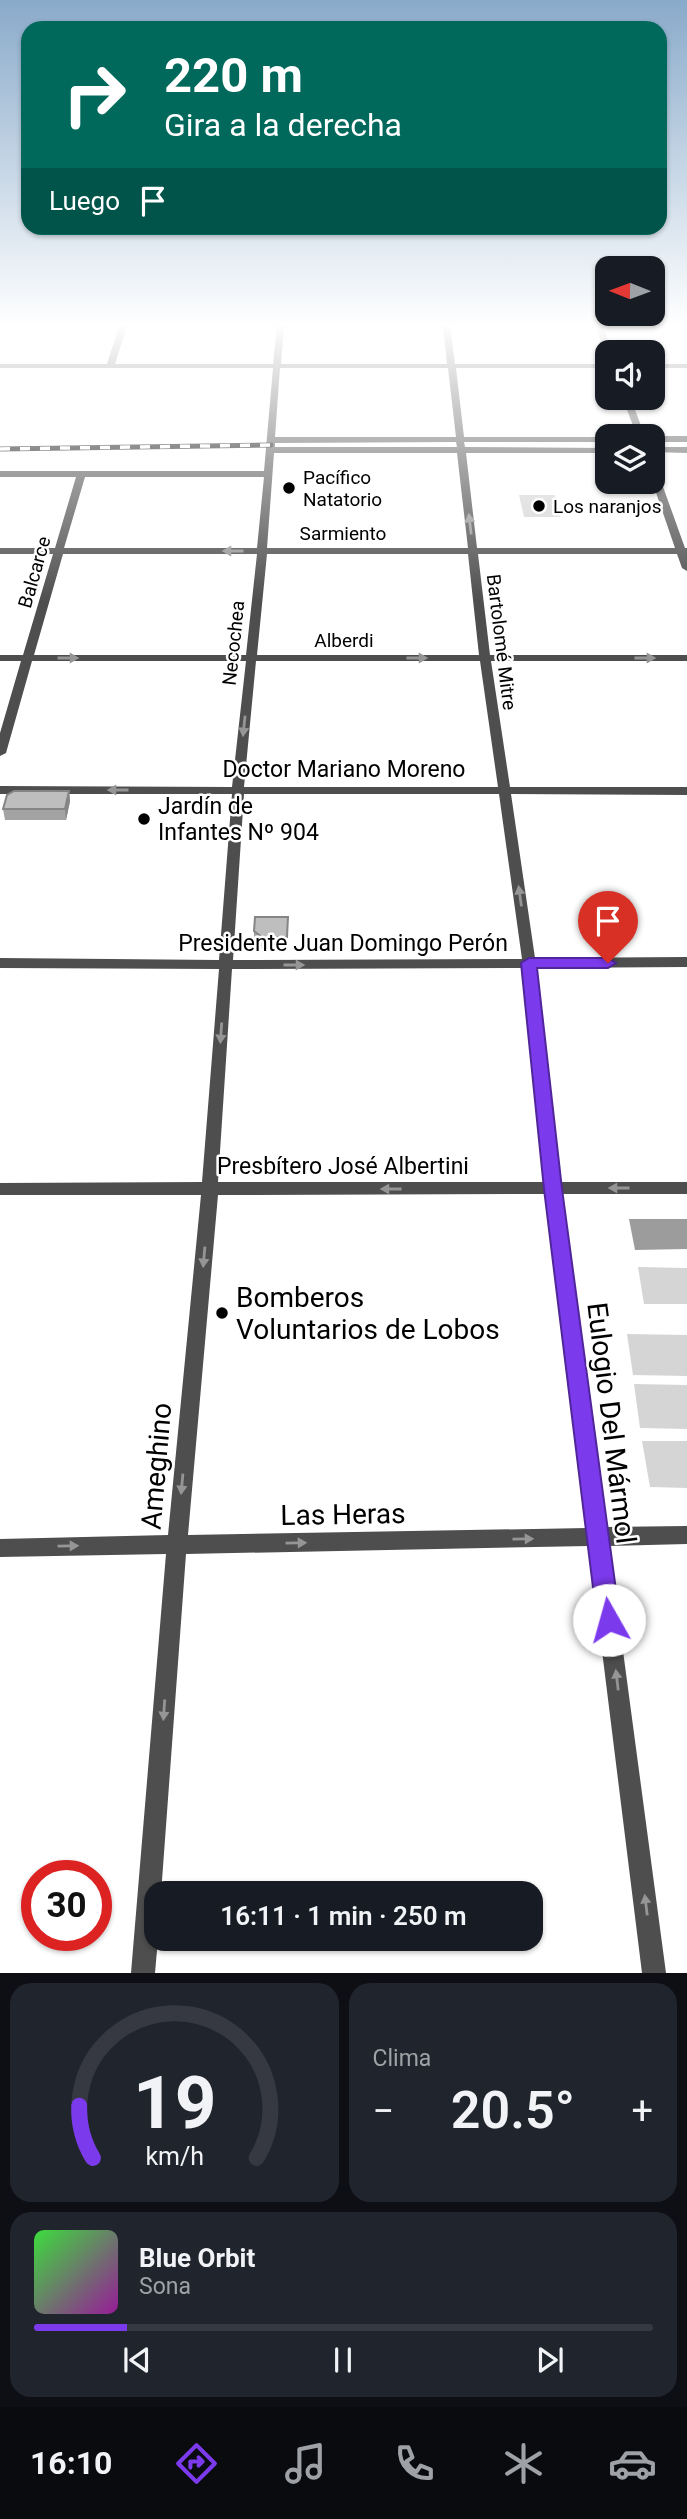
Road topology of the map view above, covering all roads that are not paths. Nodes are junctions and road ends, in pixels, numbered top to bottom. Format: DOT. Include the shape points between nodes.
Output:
graph roads {
  1 [pos="273,418"];
  2 [pos="457,418"];
  3 [pos="595,439"];
  4 [pos="665,439"];
  5 [pos="687,439"];
  6 [pos="460,444"];
  7 [pos="271,445"];
  8 [pos="595,450"];
  9 [pos="665,450"];
  10 [pos="687,450"];
  11 [pos="0,474"];
  12 [pos="80,478"];
  13 [pos="267,478"];
  14 [pos="0,482"];
  15 [pos="662,494"];
  16 [pos="59,550"];
  17 [pos="473,550"];
  18 [pos="0,551"];
  19 [pos="262,551"];
  20 [pos="684,551"];
  21 [pos="687,568"];
  22 [pos="0,657"];
  23 [pos="27,657"];
  24 [pos="251,658"];
  25 [pos="485,658"];
  26 [pos="687,658"];
  27 [pos="0,753"];
  28 [pos="0,790"];
  29 [pos="238,790"];
  30 [pos="505,790"];
  31 [pos="687,791"];
  32 [pos="687,962"];
  33 [pos="0,963"];
  34 [pos="529,963"];
  35 [pos="226,965"];
  36 [pos="687,1188"];
  37 [pos="0,1189"];
  38 [pos="210,1189"];
  39 [pos="553,1189"];
  40 [pos="687,1535"];
  41 [pos="598,1538"];
  42 [pos="177,1544"];
  43 [pos="0,1548"];
  44 [pos="143,1973"];
  45 [pos="654,1973"];
  1 -- 7 [label="street, Necochea"];
  2 -- 6 [label="street, Bartolomé Mitre"];
  3 -- 6 [label="street"];
  4 -- 5 [label="street"];
  6 -- 7 [label="street"];
  6 -- 8 [label="street"];
  17 -- 6 [label="street, Bartolomé Mitre, one-way"];
  7 -- 13 [label="street, Necochea"];
  9 -- 10 [label="street"];
  11 -- 12 [label="street"];
  12 -- 13 [label="street"];
  12 -- 14 [label="street"];
  12 -- 16 [label="street, Balcarce"];
  13 -- 19 [label="street, Necochea"];
  15 -- 20 [label="street"];
  16 -- 18 [label="street, Sarmiento"];
  19 -- 16 [label="street, Sarmiento, one-way"];
  16 -- 23 [label="street, Balcarce"];
  17 -- 19 [label="street, Sarmiento"];
  17 -- 20 [label="street, Sarmiento"];
  17 -- 25 [label="street, Bartolomé Mitre"];
  19 -- 24 [label="street, Necochea"];
  20 -- 21 [label="street"];
  22 -- 23 [label="street, Alberdi"];
  23 -- 24 [label="street, Alberdi, one-way"];
  23 -- 27 [label="street, Balcarce"];
  24 -- 25 [label="street, Alberdi, one-way"];
  24 -- 29 [label="street, Necochea, one-way"];
  25 -- 26 [label="street, Alberdi, one-way"];
  25 -- 30 [label="street, Bartolomé Mitre"];
  29 -- 28 [label="street, Doctor Mariano Moreno, one-way"];
  29 -- 30 [label="street, Doctor Mariano Moreno"];
  29 -- 35 [label="street, Necochea"];
  30 -- 31 [label="street, Doctor Mariano Moreno"];
  34 -- 30 [label="street, Bartolomé Mitre, one-way"];
  32 -- 34 [label="street, Presidente Juan Domingo Perón"];
  33 -- 35 [label="street, Presidente Juan Domingo Perón"];
  35 -- 34 [label="street, Presidente Juan Domingo Perón, one-way"];
  34 -- 39 [label="street, Eulogio Del Mármol"];
  35 -- 38 [label="street, Ameghino, one-way"];
  36 -- 39 [label="street, Presbítero José Albertini, one-way"];
  37 -- 38 [label="street, Presbítero José Albertini"];
  39 -- 38 [label="street, Presbítero José Albertini, one-way"];
  38 -- 42 [label="street, Ameghino, one-way"];
  39 -- 41 [label="street, Eulogio Del Mármol"];
  40 -- 41 [label="street, Las Heras"];
  42 -- 41 [label="street, Las Heras, one-way"];
  45 -- 41 [label="street, Eulogio Del Mármol, one-way"];
  43 -- 42 [label="street, Las Heras, one-way"];
  42 -- 44 [label="street, Ameghino, one-way"];
}
